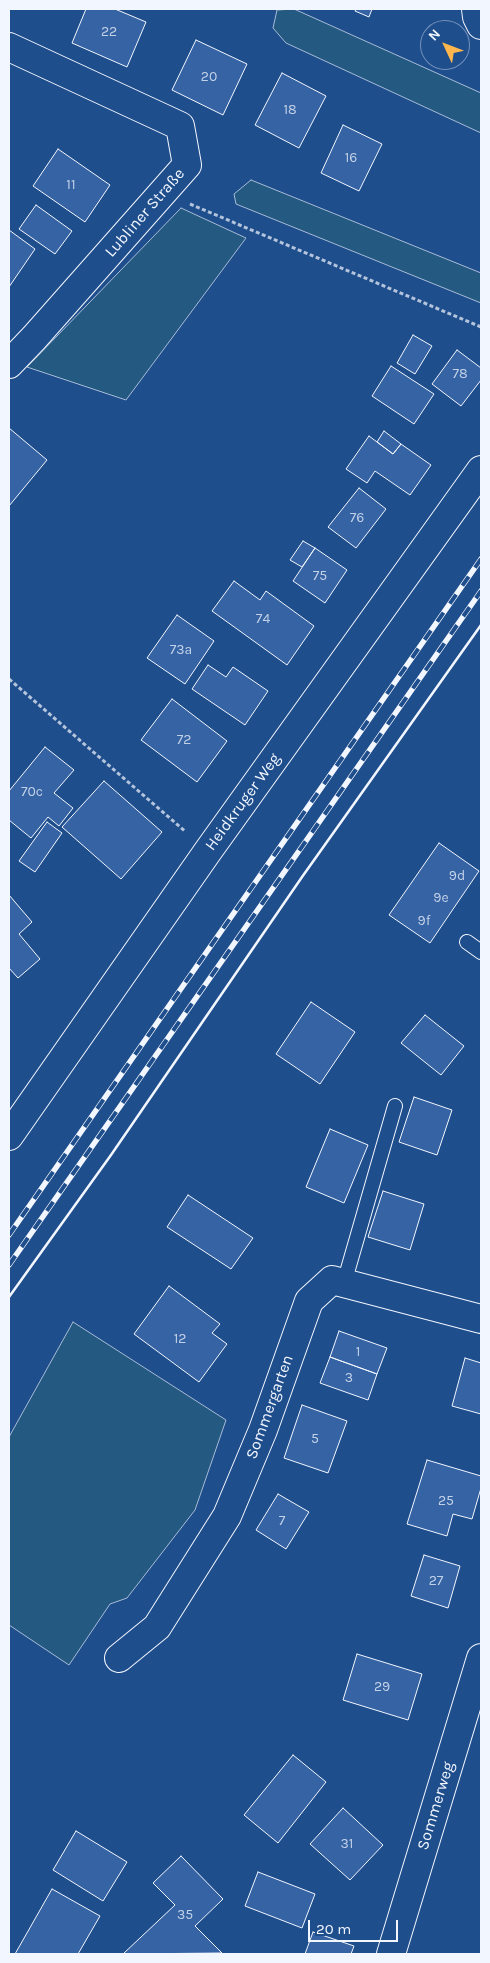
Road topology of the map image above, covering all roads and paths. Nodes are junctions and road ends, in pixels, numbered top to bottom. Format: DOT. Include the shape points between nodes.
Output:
graph roads {
  1 [pos="476,9"];
  2 [pos="481,25"];
  3 [pos="9,47"];
  4 [pos="164,192"];
  5 [pos="481,327"];
  6 [pos="9,364"];
  7 [pos="481,470"];
  8 [pos="9,679"];
  9 [pos="208,851"];
  10 [pos="467,942"];
  11 [pos="481,952"];
  12 [pos="395,1106"];
  13 [pos="9,1136"];
  14 [pos="344,1283"];
  15 [pos="481,1319"];
  16 [pos="118,1658"];
  17 [pos="481,1658"];
  18 [pos="392,1954"];
  1 -- 2 [label="street"];
  3 -- 4 [label="street, Lubliner Straße" via="180,126 187,165"];
  4 -- 5 [label="path"];
  4 -- 6 [label="street, Lubliner Straße"];
  7 -- 9 [label="street, Heidkruger Weg"];
  8 -- 9 [label="path"];
  9 -- 13 [label="street, Heidkruger Weg"];
  10 -- 11 [label="lane"];
  12 -- 14 [label="lane"];
  14 -- 15 [label="street, Sommergarten"];
  14 -- 16 [label="street, Sommergarten" via="332,1280 309,1301 228,1516 157,1627"];
  17 -- 18 [label="street, Sommerweg"];
}
